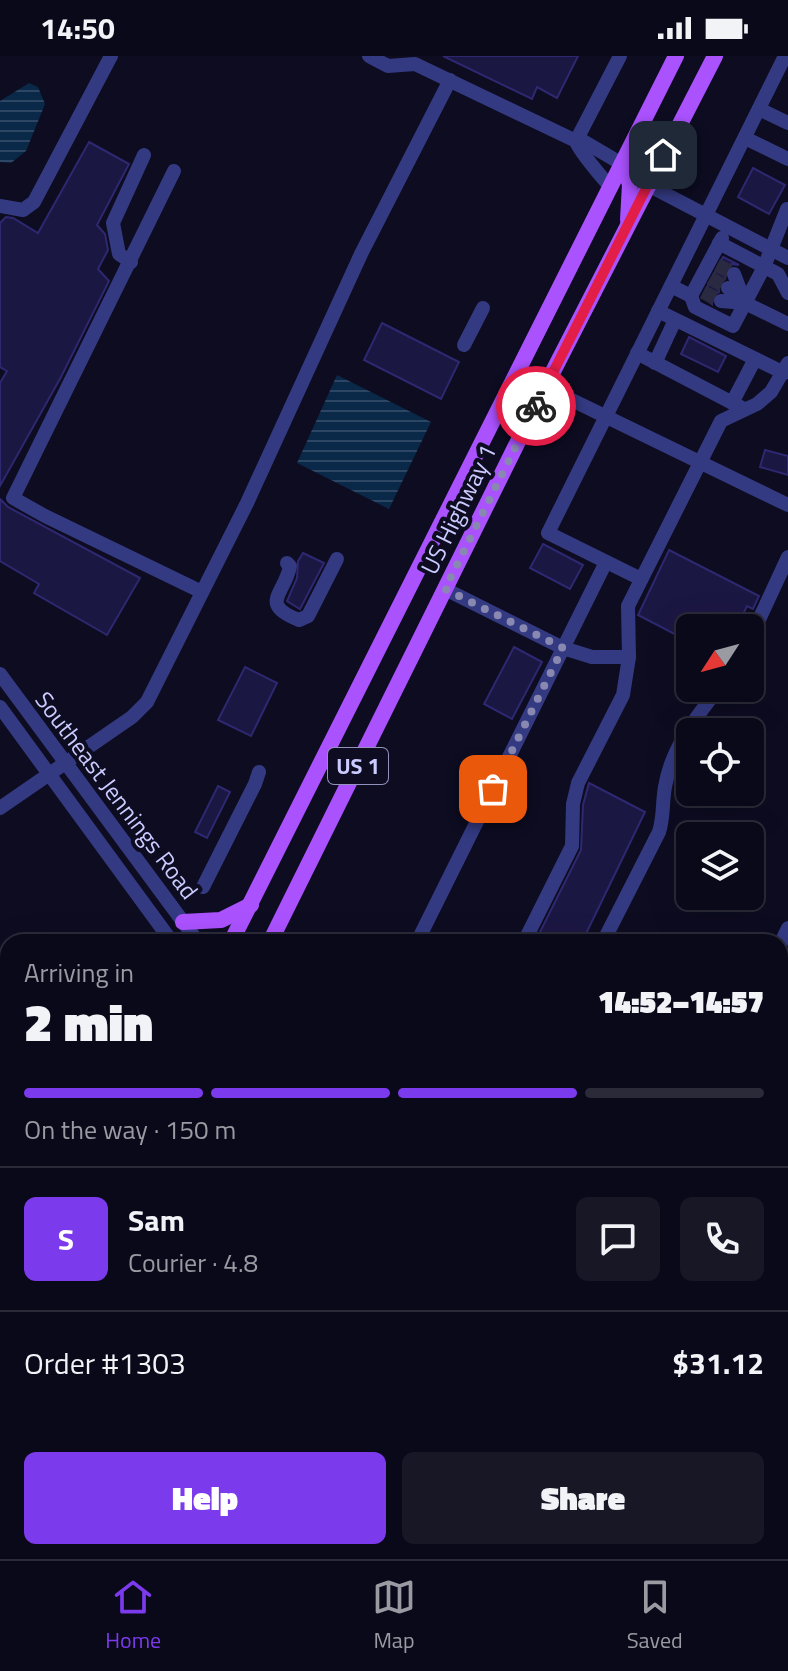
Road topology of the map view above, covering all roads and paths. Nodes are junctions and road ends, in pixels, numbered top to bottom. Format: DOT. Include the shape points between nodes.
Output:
graph roads {
  1 [pos="111,56"];
  2 [pos="369,56"];
  3 [pos="620,56"];
  4 [pos="676,56"];
  5 [pos="715,56"];
  6 [pos="784,66"];
  7 [pos="450,80"];
  8 [pos="759,109"];
  9 [pos="644,119"];
  10 [pos="788,123"];
  11 [pos="745,138"];
  12 [pos="576,141"];
  13 [pos="144,155"];
  14 [pos="788,159"];
  15 [pos="622,164"];
  16 [pos="174,171"];
  17 [pos="649,183"];
  18 [pos="610,186"];
  19 [pos="0,206"];
  20 [pos="787,209"];
  21 [pos="707,216"];
  22 [pos="627,225"];
  23 [pos="728,227"];
  24 [pos="719,243"];
  25 [pos="691,248"];
  26 [pos="771,249"];
  27 [pos="788,258"];
  28 [pos="131,262"];
  29 [pos="764,267"];
  30 [pos="705,278"];
  31 [pos="671,286"];
  32 [pos="728,288"];
  33 [pos="788,293"];
  34 [pos="745,303"];
  35 [pos="483,308"];
  36 [pos="658,311"];
  37 [pos="675,320"];
  38 [pos="787,321"];
  39 [pos="464,345"];
  40 [pos="637,353"];
  41 [pos="755,359"];
  42 [pos="655,363"];
  43 [pos="786,368"];
  44 [pos="545,387"];
  45 [pos="738,406"];
  46 [pos="604,416"];
  47 [pos="698,462"];
  48 [pos="788,505"];
  49 [pos="788,557"];
  50 [pos="337,559"];
  51 [pos="606,562"];
  52 [pos="287,563"];
  53 [pos="641,579"];
  54 [pos="445,589"];
  55 [pos="202,592"];
  56 [pos="762,614"];
  57 [pos="563,648"];
  58 [pos="629,657"];
  59 [pos="0,674"];
  60 [pos="708,702"];
  61 [pos="0,707"];
  62 [pos="65,764"];
  63 [pos="259,772"];
  64 [pos="50,775"];
  65 [pos="0,808"];
  66 [pos="144,844"];
  67 [pos="148,849"];
  68 [pos="203,887"];
  69 [pos="251,905"];
  70 [pos="183,922"];
  71 [pos="166,934"];
  72 [pos="192,934"];
  73 [pos="235,934"];
  74 [pos="274,934"];
  75 [pos="421,934"];
  76 [pos="528,934"];
  77 [pos="607,934"];
  1 -- 19 [label="street" via="34,202 23,210"];
  2 -- 7 [label="street" via="388,66 415,64"];
  3 -- 12 [label="street"];
  4 -- 9 [label="main road, US Highway 1 / US 1"];
  5 -- 17 [label="main road, US Highway 1 / US 1"];
  6 -- 8 [label="street"];
  7 -- 12 [label="street"];
  7 -- 55 [label="street" via="361,254"];
  8 -- 10 [label="street"];
  8 -- 11 [label="street"];
  9 -- 15 [label="main road, US Highway 1 / US 1"];
  9 -- 17 [label="main road" via="640,161"];
  11 -- 14 [label="street"];
  11 -- 21 [label="street"];
  12 -- 15 [label="street"];
  12 -- 18 [label="street"];
  13 -- 28 [label="street" via="113,223 119,254"];
  15 -- 18 [label="main road, US Highway 1 / US 1"];
  15 -- 22 [label="main road" via="630,184"];
  16 -- 28 [label="street"];
  17 -- 21 [label="street"];
  17 -- 22 [label="main road, US Highway 1 / US 1"];
  18 -- 69 [label="main road, US Highway 1 / US 1"];
  20 -- 26 [label="street"];
  21 -- 23 [label="street"];
  21 -- 25 [label="street"];
  22 -- 44 [label="main road, US Highway 1 / US 1"];
  23 -- 24 [label="street"];
  23 -- 26 [label="street"];
  24 -- 29 [label="street"];
  24 -- 30 [label="street"];
  25 -- 30 [label="street"];
  25 -- 31 [label="street"];
  26 -- 27 [label="street"];
  26 -- 29 [label="street"];
  28 -- 55 [label="street" via="13,498"];
  29 -- 33 [label="street" via="778,274"];
  29 -- 34 [label="street"];
  30 -- 31 [label="street"];
  30 -- 34 [label="street" via="695,307 733,326"];
  31 -- 36 [label="street"];
  32 -- 34 [label="street"];
  34 -- 38 [label="street"];
  35 -- 39 [label="street"];
  36 -- 37 [label="street"];
  36 -- 40 [label="street"];
  37 -- 41 [label="street"];
  37 -- 42 [label="street"];
  40 -- 42 [label="street"];
  40 -- 46 [label="street"];
  41 -- 43 [label="street"];
  41 -- 45 [label="street"];
  42 -- 45 [label="street"];
  43 -- 45 [label="street" via="757,404"];
  44 -- 46 [label="street"];
  44 -- 54 [label="main road, US Highway 1 / US 1"];
  45 -- 47 [label="street" via="721,421"];
  46 -- 47 [label="street"];
  46 -- 51 [label="street" via="548,533"];
  47 -- 48 [label="street"];
  47 -- 53 [label="street"];
  49 -- 56 [label="street"];
  50 -- 52 [label="street" via="308,616 299,620 277,607 276,598 290,572"];
  51 -- 53 [label="street"];
  51 -- 57 [label="street"];
  53 -- 58 [label="street" via="628,606"];
  54 -- 57 [label="street"];
  54 -- 74 [label="main road, US Highway 1 / US 1"];
  55 -- 62 [label="street" via="147,702"];
  57 -- 58 [label="street" via="592,657"];
  57 -- 75 [label="street"];
  58 -- 76 [label="street" via="623,695 578,783 572,846"];
  59 -- 62 [label="street, Southeast Jennings Road"];
  60 -- 77 [label="street" via="670,762 664,819"];
  61 -- 64 [label="street, Southeast Jennings Road"];
  62 -- 64 [label="street"];
  62 -- 70 [label="street, Southeast Jennings Road"];
  63 -- 68 [label="street"];
  64 -- 65 [label="street"];
  64 -- 71 [label="street, Southeast Jennings Road"];
  66 -- 67 [label="path"];
  69 -- 70 [label="main road" via="221,920"];
  69 -- 73 [label="main road, US Highway 1 / US 1"];
  70 -- 72 [label="street, Southeast Jennings Road"];
}
